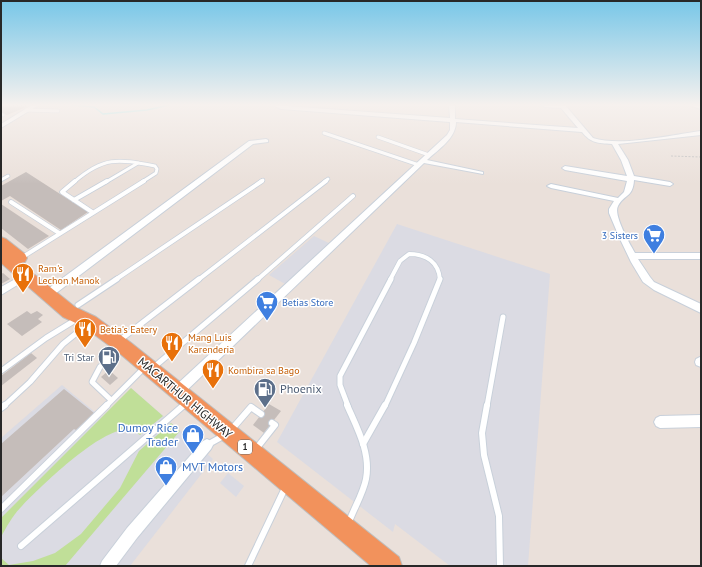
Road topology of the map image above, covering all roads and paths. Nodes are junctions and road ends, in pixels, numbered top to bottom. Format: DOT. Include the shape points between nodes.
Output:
graph roads {
  1 [pos="453,131"];
  2 [pos="586,131"];
  3 [pos="324,133"];
  4 [pos="701,133"];
  5 [pos="378,137"];
  6 [pos="266,141"];
  7 [pos="614,143"];
  8 [pos="429,155"];
  9 [pos="671,156"];
  10 [pos="701,157"];
  11 [pos="138,163"];
  12 [pos="421,163"];
  13 [pos="565,168"];
  14 [pos="481,173"];
  15 [pos="8,176"];
  16 [pos="630,178"];
  17 [pos="328,179"];
  18 [pos="1,180"];
  19 [pos="263,180"];
  20 [pos="670,184"];
  21 [pos="551,186"];
  22 [pos="353,196"];
  23 [pos="74,200"];
  24 [pos="618,200"];
  25 [pos="11,202"];
  26 [pos="92,212"];
  27 [pos="59,233"];
  28 [pos="1,242"];
  29 [pos="1,255"];
  30 [pos="632,256"];
  31 [pos="701,256"];
  32 [pos="20,258"];
  33 [pos="26,276"];
  34 [pos="1,291"];
  35 [pos="52,291"];
  36 [pos="701,309"];
  37 [pos="83,315"];
  38 [pos="503,317"];
  39 [pos="120,344"];
  40 [pos="149,367"];
  41 [pos="1,371"];
  42 [pos="183,396"];
  43 [pos="111,400"];
  44 [pos="1,408"];
  45 [pos="261,414"];
  46 [pos="701,421"];
  47 [pos="272,422"];
  48 [pos="660,422"];
  49 [pos="228,434"];
  50 [pos="363,444"];
  51 [pos="207,445"];
  52 [pos="253,454"];
  53 [pos="288,482"];
  54 [pos="1,508"];
  55 [pos="346,529"];
  56 [pos="21,546"];
  57 [pos="108,566"];
  58 [pos="248,566"];
  59 [pos="390,566"];
  60 [pos="500,566"];
  1 -- 8 [label="street"];
  2 -- 7 [label="street" via="597,142"];
  3 -- 12 [label="lane"];
  4 -- 7 [label="street"];
  5 -- 8 [label="lane"];
  6 -- 35 [label="street" via="251,142"];
  7 -- 16 [label="street" via="626,163"];
  8 -- 12 [label="street"];
  9 -- 10 [label="path"];
  11 -- 23 [label="lane"];
  11 -- 23 [label="lane" via="115,161 98,164 62,192"];
  11 -- 26 [label="lane" via="155,166 156,173"];
  12 -- 14 [label="street"];
  12 -- 42 [label="street"];
  13 -- 16 [label="street"];
  15 -- 18 [label="lane"];
  16 -- 20 [label="street"];
  16 -- 24 [label="street" via="627,193"];
  17 -- 39 [label="lane"];
  19 -- 37 [label="lane"];
  21 -- 24 [label="street"];
  22 -- 40 [label="lane" via="265,273"];
  23 -- 26 [label="lane"];
  24 -- 30 [label="street" via="612,209 613,213"];
  25 -- 27 [label="lane"];
  26 -- 27 [label="lane"];
  27 -- 32 [label="lane"];
  28 -- 32 [label="highway, MACARTHUR HIGHWAY / 1"];
  29 -- 33 [label="highway, MACARTHUR HIGHWAY / 1"];
  30 -- 31 [label="street"];
  30 -- 36 [label="street" via="647,281"];
  32 -- 35 [label="highway, MACARTHUR HIGHWAY / 1"];
  33 -- 34 [label="street"];
  33 -- 35 [label="highway, MACARTHUR HIGHWAY / 1"];
  35 -- 37 [label="highway, MACARTHUR HIGHWAY / 1" via="69,312"];
  37 -- 39 [label="highway, MACARTHUR HIGHWAY / 1"];
  37 -- 41 [label="lane"];
  37 -- 44 [label="lane" via="63,344 30,382"];
  38 -- 60 [label="lane" via="482,433 484,454 499,516"];
  39 -- 40 [label="highway, MACARTHUR HIGHWAY / 1"];
  39 -- 43 [label="lane" via="93,376 92,382"];
  40 -- 42 [label="highway, MACARTHUR HIGHWAY / 1"];
  40 -- 43 [label="lane"];
  42 -- 49 [label="highway, MACARTHUR HIGHWAY / 1"];
  42 -- 56 [label="lane"];
  43 -- 54 [label="lane"];
  45 -- 49 [label="lane" via="251,407"];
  46 -- 48 [label="street"];
  47 -- 52 [label="lane" via="275,425"];
  49 -- 51 [label="lane"];
  49 -- 52 [label="highway, MACARTHUR HIGHWAY / 1"];
  50 -- 50 [label="lane" via="345,402 340,376 400,261 409,254 425,257 438,266 440,280 402,372"];
  50 -- 55 [label="lane" via="366,479"];
  51 -- 57 [label="street" via="132,533"];
  52 -- 53 [label="highway, MACARTHUR HIGHWAY / 1"];
  53 -- 55 [label="highway, MACARTHUR HIGHWAY / 1"];
  53 -- 58 [label="lane"];
  55 -- 59 [label="highway, MACARTHUR HIGHWAY / 1"];
}
